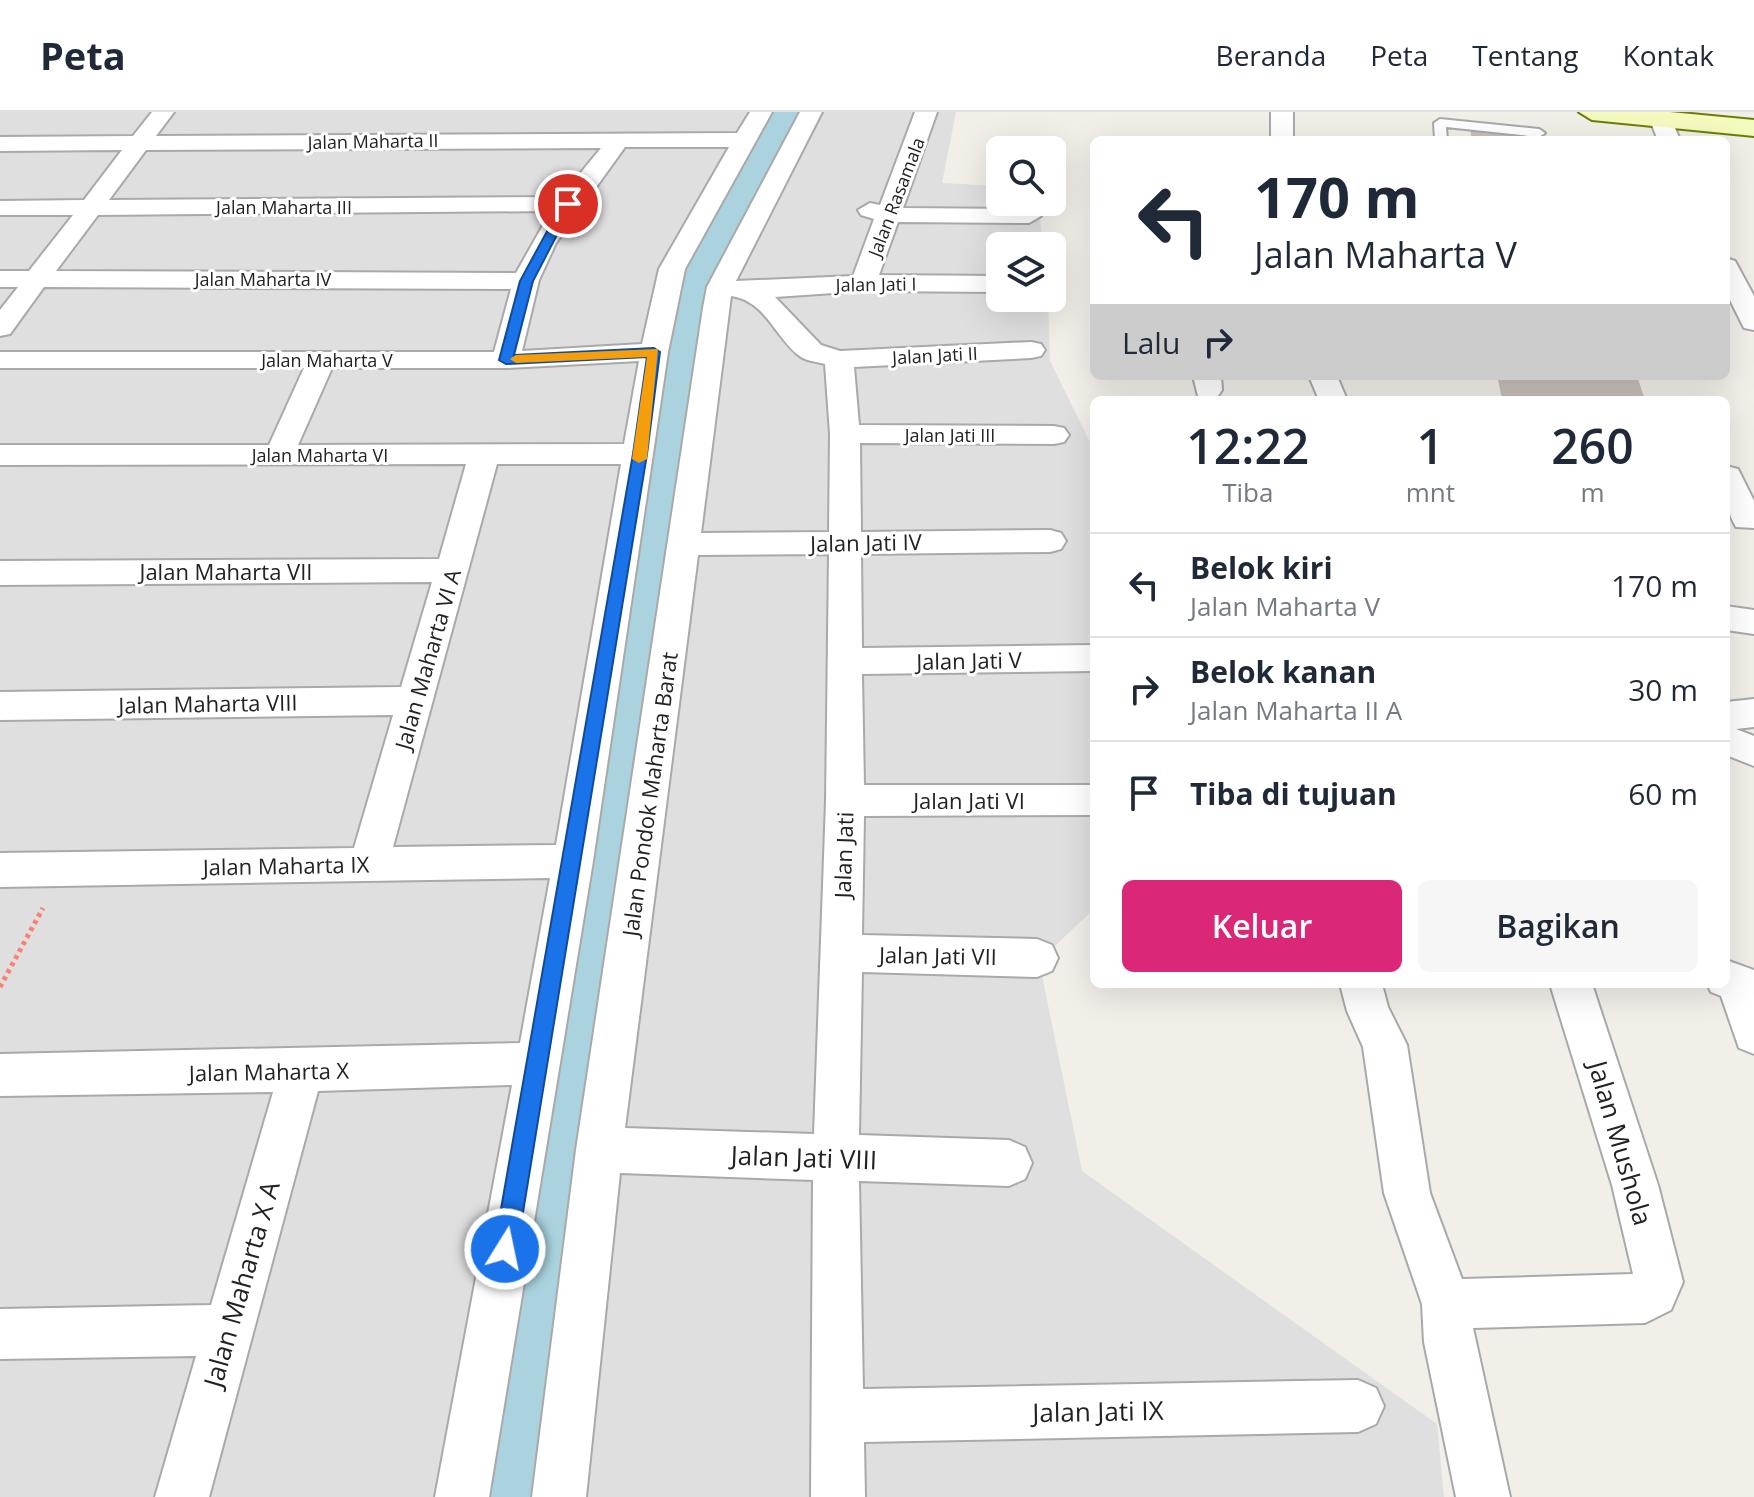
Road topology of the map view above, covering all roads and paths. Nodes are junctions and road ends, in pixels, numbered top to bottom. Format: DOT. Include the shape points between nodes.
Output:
graph roads {
  1 [pos="163,112"];
  2 [pos="811,112"];
  3 [pos="926,112"];
  4 [pos="1282,112"];
  5 [pos="1592,112"];
  6 [pos="1440,117"];
  7 [pos="753,126"];
  8 [pos="1754,128"];
  9 [pos="1664,129"];
  10 [pos="1540,132"];
  11 [pos="1282,136"];
  12 [pos="618,141"];
  13 [pos="0,144"];
  14 [pos="138,145"];
  15 [pos="568,204"];
  16 [pos="0,208"];
  17 [pos="90,208"];
  18 [pos="880,213"];
  19 [pos="986,215"];
  20 [pos="1730,274"];
  21 [pos="37,278"];
  22 [pos="0,279"];
  23 [pos="527,281"];
  24 [pos="863,283"];
  25 [pos="986,284"];
  26 [pos="720,287"];
  27 [pos="752,291"];
  28 [pos="1754,322"];
  29 [pos="0,328"];
  30 [pos="1031,350"];
  31 [pos="654,352"];
  32 [pos="839,359"];
  33 [pos="0,360"];
  34 [pos="322,360"];
  35 [pos="506,360"];
  36 [pos="845,434"];
  37 [pos="1054,435"];
  38 [pos="640,454"];
  39 [pos="0,455"];
  40 [pos="279,455"];
  41 [pos="484,455"];
  42 [pos="1730,484"];
  43 [pos="1742,518"];
  44 [pos="1050,541"];
  45 [pos="845,542"];
  46 [pos="682,544"];
  47 [pos="452,570"];
  48 [pos="0,573"];
  49 [pos="1730,619"];
  50 [pos="1754,622"];
  51 [pos="1090,658"];
  52 [pos="843,661"];
  53 [pos="415,701"];
  54 [pos="0,706"];
  55 [pos="1754,713"];
  56 [pos="1730,716"];
  57 [pos="1730,742"];
  58 [pos="1754,751"];
  59 [pos="1090,800"];
  60 [pos="845,801"];
  61 [pos="573,861"];
  62 [pos="369,864"];
  63 [pos="64,869"];
  64 [pos="0,870"];
  65 [pos="839,953"];
  66 [pos="1037,958"];
  67 [pos="1730,980"];
  68 [pos="0,987"];
  69 [pos="1362,988"];
  70 [pos="1572,988"];
  71 [pos="1754,1034"];
  72 [pos="538,1063"];
  73 [pos="301,1071"];
  74 [pos="0,1075"];
  75 [pos="599,1150"];
  76 [pos="836,1158"];
  77 [pos="1009,1163"];
  78 [pos="1447,1304"];
  79 [pos="229,1330"];
  80 [pos="0,1334"];
  81 [pos="1358,1406"];
  82 [pos="838,1416"];
  83 [pos="182,1497"];
  84 [pos="462,1497"];
  85 [pos="559,1497"];
  86 [pos="838,1497"];
  87 [pos="1483,1497"];
  1 -- 14 [label="street"];
  2 -- 26 [label="street, Jalan Pondok Maharta Barat"];
  3 -- 18 [label="street, Jalan Rasamala"];
  4 -- 11 [label="street"];
  5 -- 9 [label="main road"];
  6 -- 10 [label="lane"];
  7 -- 12 [label="street, Jalan Maharta II"];
  7 -- 31 [label="street" via="672,269"];
  8 -- 9 [label="main road"];
  12 -- 14 [label="street, Jalan Maharta II" via="490,131"];
  12 -- 15 [label="street"];
  13 -- 14 [label="street, Jalan Maharta II"];
  14 -- 17 [label="street"];
  15 -- 17 [label="street, Jalan Maharta III"];
  15 -- 23 [label="street"];
  16 -- 17 [label="street, Jalan Maharta III"];
  17 -- 21 [label="street"];
  18 -- 19 [label="street"];
  18 -- 24 [label="street, Jalan Rasamala"];
  20 -- 28 [label="street"];
  21 -- 22 [label="street, Jalan Maharta IV"];
  21 -- 23 [label="street, Jalan Maharta IV"];
  21 -- 29 [label="street"];
  23 -- 35 [label="street"];
  24 -- 25 [label="street, Jalan Jati I"];
  24 -- 27 [label="street, Jalan Jati I"];
  26 -- 27 [label="street"];
  26 -- 46 [label="street, Jalan Pondok Maharta Barat"];
  27 -- 32 [label="street" via="811,351"];
  30 -- 32 [label="street, Jalan Jati II"];
  31 -- 35 [label="street, Jalan Maharta V"];
  31 -- 38 [label="street"];
  32 -- 36 [label="street, Jalan Jati"];
  33 -- 34 [label="street, Jalan Maharta V"];
  34 -- 35 [label="street, Jalan Maharta V"];
  34 -- 40 [label="street"];
  36 -- 37 [label="street, Jalan Jati III"];
  36 -- 45 [label="street, Jalan Jati"];
  38 -- 41 [label="street, Jalan Maharta VI"];
  38 -- 61 [label="street"];
  39 -- 40 [label="street, Jalan Maharta VI"];
  40 -- 41 [label="street, Jalan Maharta VI"];
  41 -- 47 [label="street, Jalan Maharta VI A"];
  42 -- 43 [label="street"];
  44 -- 45 [label="street, Jalan Jati IV"];
  45 -- 46 [label="street, Jalan Jati IV"];
  45 -- 52 [label="street, Jalan Jati"];
  46 -- 75 [label="street, Jalan Pondok Maharta Barat"];
  47 -- 48 [label="street, Jalan Maharta VII"];
  47 -- 53 [label="street, Jalan Maharta VI A"];
  49 -- 50 [label="street"];
  51 -- 52 [label="street, Jalan Jati V"];
  52 -- 60 [label="street, Jalan Jati"];
  53 -- 54 [label="street, Jalan Maharta VIII"];
  53 -- 62 [label="street, Jalan Maharta VI A"];
  55 -- 56 [label="street"];
  57 -- 58 [label="street"];
  59 -- 60 [label="street, Jalan Jati VI"];
  60 -- 65 [label="street, Jalan Jati"];
  61 -- 62 [label="street, Jalan Maharta IX"];
  61 -- 72 [label="street"];
  62 -- 63 [label="street, Jalan Maharta IX"];
  63 -- 64 [label="street, Jalan Maharta IX"];
  63 -- 68 [label="path"];
  65 -- 66 [label="street, Jalan Jati VII"];
  65 -- 76 [label="street, Jalan Jati"];
  67 -- 71 [label="street" via="1738,981"];
  69 -- 78 [label="street" via="1385,1045 1407,1193"];
  70 -- 78 [label="street, Jalan Mushola" via="1635,1185 1659,1282 1645,1298"];
  72 -- 73 [label="street, Jalan Maharta X"];
  72 -- 84 [label="street"];
  73 -- 74 [label="street, Jalan Maharta X"];
  73 -- 79 [label="street, Jalan Maharta X A"];
  75 -- 76 [label="street, Jalan Jati VIII"];
  75 -- 85 [label="street, Jalan Pondok Maharta Barat"];
  76 -- 77 [label="street, Jalan Jati VIII"];
  76 -- 82 [label="street, Jalan Jati"];
  78 -- 87 [label="street" via="1449,1342"];
  79 -- 80 [label="street"];
  79 -- 83 [label="street, Jalan Maharta X A"];
  81 -- 82 [label="street, Jalan Jati IX"];
  82 -- 86 [label="street, Jalan Jati"];
}
